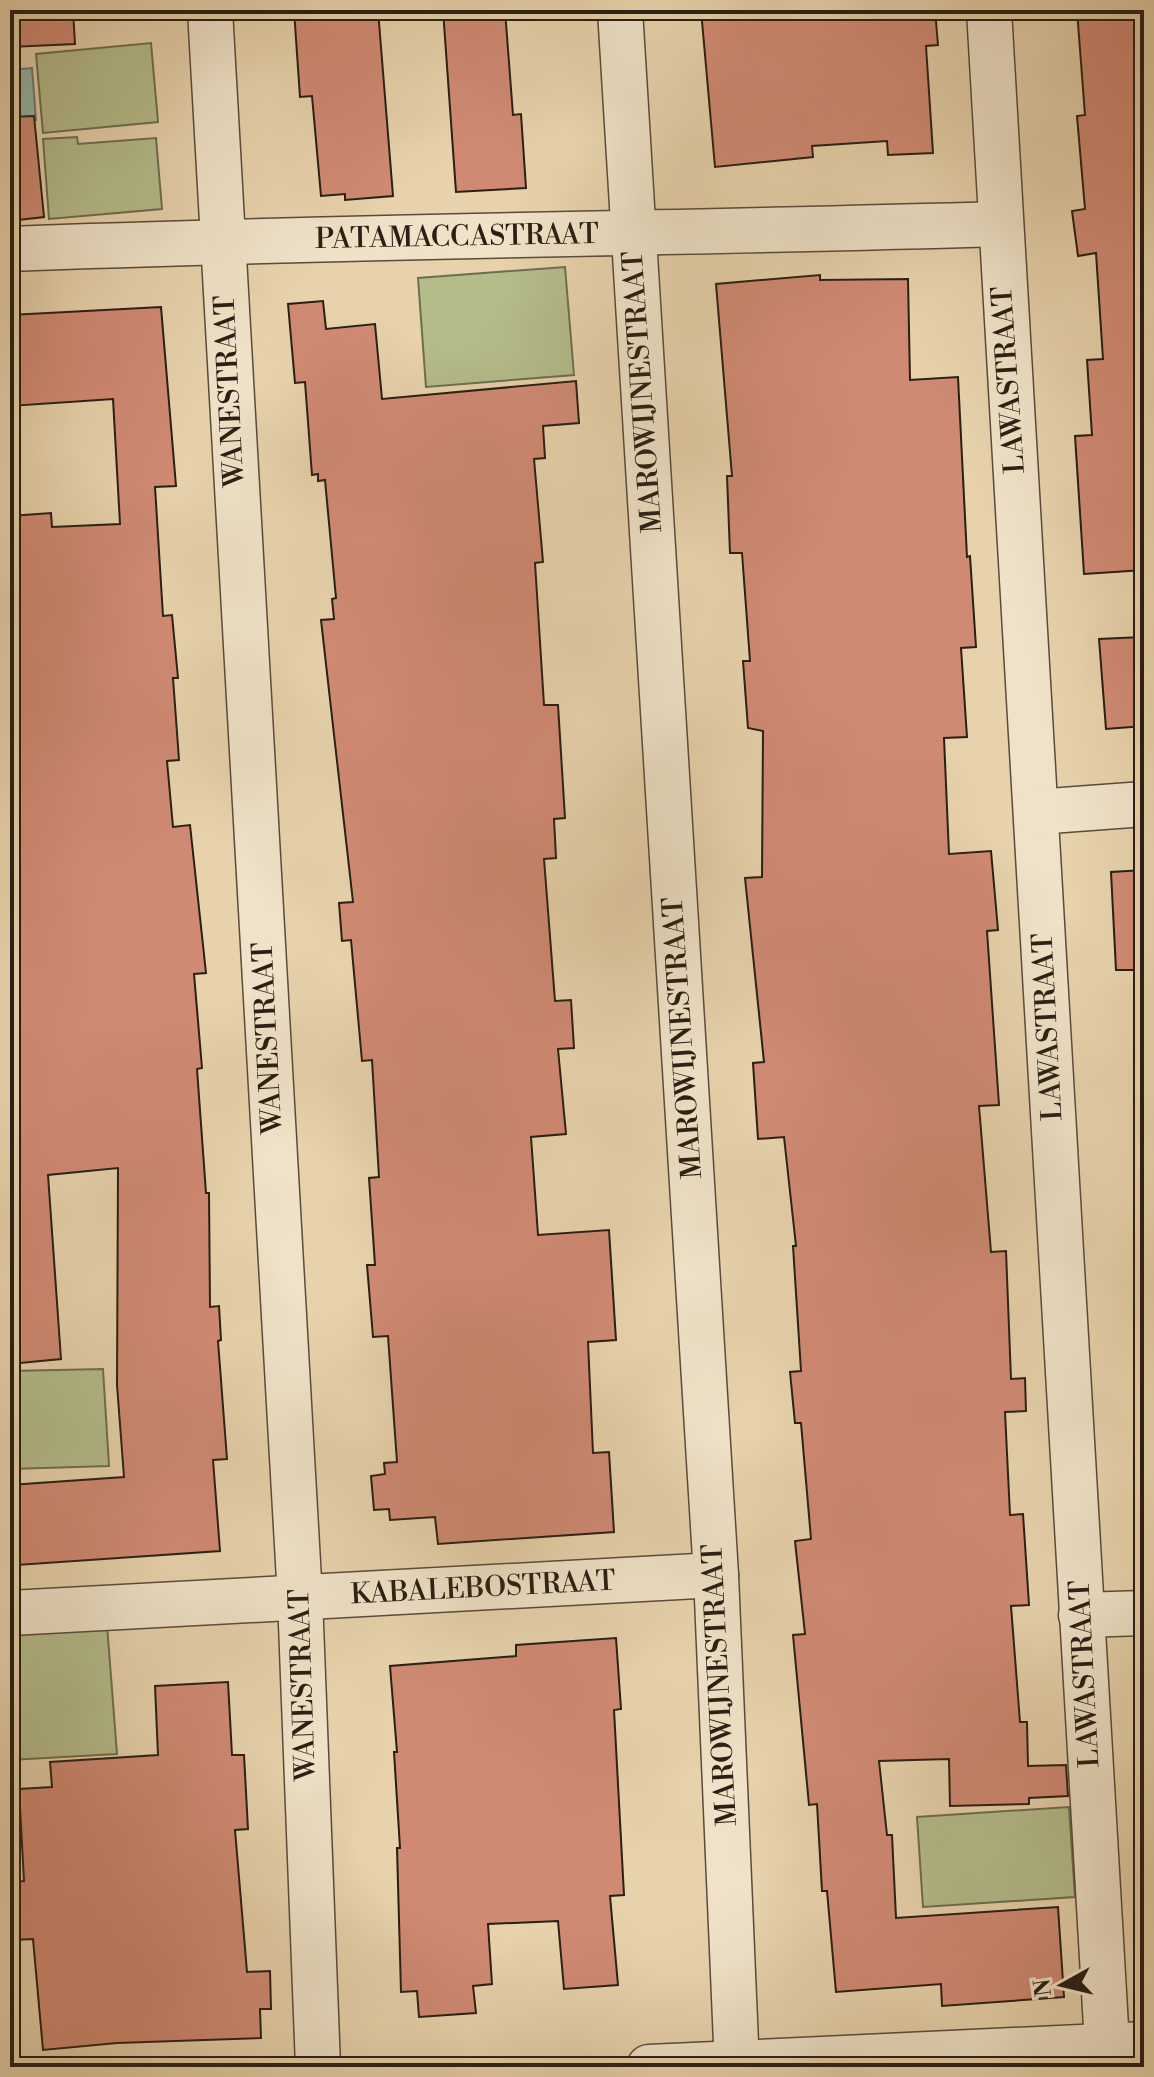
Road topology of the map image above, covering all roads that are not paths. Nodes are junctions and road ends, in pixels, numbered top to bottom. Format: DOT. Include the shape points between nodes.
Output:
graph roads {
  1 [pos="210,10"];
  2 [pos="620,10"];
  3 [pos="989,10"];
  4 [pos="999,224"];
  5 [pos="633,235"];
  6 [pos="222,240"];
  7 [pos="10,249"];
  8 [pos="1144,804"];
  9 [pos="1036,812"];
  10 [pos="716,1575"];
  11 [pos="300,1598"];
  12 [pos="10,1613"];
  13 [pos="1144,1613"];
  14 [pos="1081,1615"];
  15 [pos="1125,2044"];
  16 [pos="736,2066"];
  17 [pos="318,2067"];
  18 [pos="649,2067"];
  1 -- 6 [label="street, WANESTRAAT"];
  2 -- 5 [label="street, MAROWIJNESTRAAT"];
  3 -- 4 [label="street, LAWASTRAAT"];
  4 -- 5 [label="street, PATAMACCASTRAAT"];
  4 -- 9 [label="street, LAWASTRAAT"];
  5 -- 6 [label="street, PATAMACCASTRAAT"];
  5 -- 10 [label="street, MAROWIJNESTRAAT"];
  6 -- 7 [label="street, PATAMACCASTRAAT"];
  6 -- 11 [label="street, WANESTRAAT"];
  8 -- 9 [label="street"];
  9 -- 14 [label="street, LAWASTRAAT"];
  10 -- 11 [label="street, KABALEBOSTRAAT"];
  10 -- 16 [label="street, MAROWIJNESTRAAT"];
  11 -- 12 [label="street, KABALEBOSTRAAT"];
  11 -- 17 [label="street, WANESTRAAT"];
  13 -- 14 [label="street"];
  14 -- 15 [label="street, LAWASTRAAT"];
  15 -- 16 [label="street"];
  16 -- 18 [label="street"];
}
